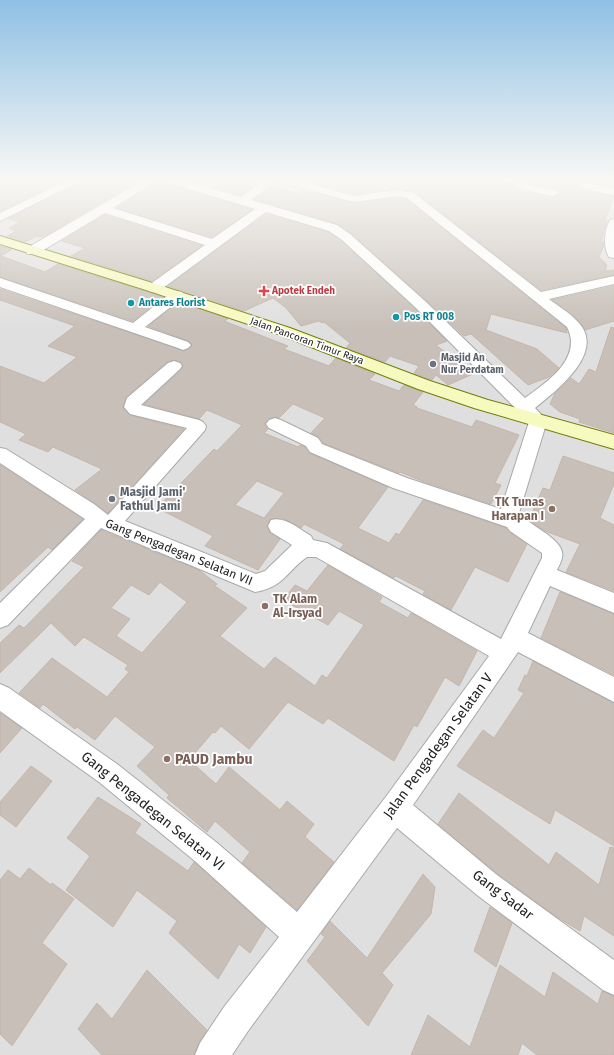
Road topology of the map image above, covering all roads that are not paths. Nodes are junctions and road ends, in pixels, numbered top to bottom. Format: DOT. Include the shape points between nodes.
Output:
graph roads {
  1 [pos="67,230"];
  2 [pos="170,230"];
  3 [pos="233,230"];
  4 [pos="335,230"];
  5 [pos="455,230"];
  6 [pos="613,230"];
  7 [pos="0,240"];
  8 [pos="214,244"];
  9 [pos="32,251"];
  10 [pos="614,254"];
  11 [pos="614,280"];
  12 [pos="0,282"];
  13 [pos="154,288"];
  14 [pos="177,295"];
  15 [pos="539,296"];
  16 [pos="135,328"];
  17 [pos="183,345"];
  18 [pos="174,366"];
  19 [pos="531,414"];
  20 [pos="275,424"];
  21 [pos="614,442"];
  22 [pos="0,454"];
  23 [pos="104,521"];
  24 [pos="513,521"];
  25 [pos="278,526"];
  26 [pos="306,548"];
  27 [pos="545,574"];
  28 [pos="614,603"];
  29 [pos="0,618"];
  30 [pos="509,646"];
  31 [pos="614,690"];
  32 [pos="0,696"];
  33 [pos="395,808"];
  34 [pos="300,935"];
  35 [pos="614,978"];
  36 [pos="212,1055"];
  1 -- 9 [label="street"];
  2 -- 8 [label="street"];
  3 -- 8 [label="street"];
  4 -- 19 [label="street" via="420,304"];
  5 -- 15 [label="street"];
  6 -- 10 [label="street" via="611,238"];
  7 -- 9 [label="street, Jalan Pancoran Timur Raya"];
  8 -- 13 [label="street"];
  9 -- 13 [label="street, Jalan Pancoran Timur Raya"];
  11 -- 15 [label="street"];
  12 -- 16 [label="street"];
  13 -- 14 [label="street, Jalan Pancoran Timur Raya"];
  14 -- 16 [label="street"];
  14 -- 19 [label="street, Jalan Pancoran Timur Raya" via="284,331 424,385 481,404"];
  15 -- 19 [label="street" via="573,325 579,337 578,349 566,373 545,392"];
  16 -- 17 [label="street"];
  18 -- 23 [label="street" via="133,402 132,407 193,424 197,426 196,430"];
  19 -- 21 [label="street, Jalan Pancoran Timur Raya"];
  19 -- 24 [label="street" via="509,510"];
  20 -- 24 [label="street, Jalan Pengadegan Selatan V" via="312,442 316,448 400,483"];
  22 -- 23 [label="street, Gang Pengadegan Selatan VII"];
  23 -- 26 [label="street, Gang Pengadegan Selatan VII" via="254,583 265,582 298,552"];
  23 -- 29 [label="street"];
  24 -- 27 [label="street, Jalan Pengadegan Selatan V" via="549,547 552,558"];
  25 -- 26 [label="street" via="304,542"];
  26 -- 30 [label="street" via="320,550"];
  27 -- 28 [label="street"];
  27 -- 30 [label="street, Jalan Pengadegan Selatan V"];
  30 -- 31 [label="street"];
  30 -- 33 [label="street, Jalan Pengadegan Selatan V"];
  32 -- 34 [label="street, Gang Pengadegan Selatan VI" via="108,773 206,852"];
  33 -- 34 [label="street, Jalan Pengadegan Selatan V"];
  33 -- 35 [label="street, Gang Sadar" via="487,885"];
  34 -- 36 [label="street, Jalan Pengadegan Selatan V"];
}
